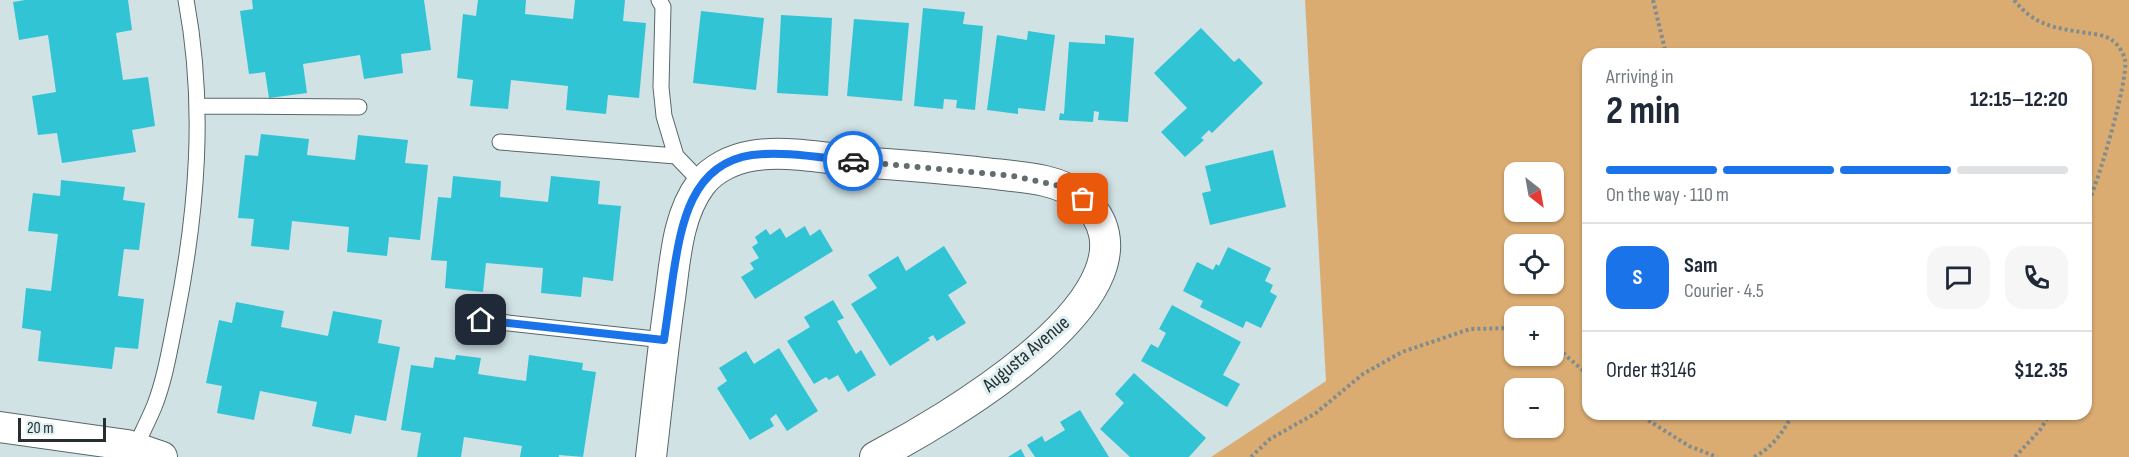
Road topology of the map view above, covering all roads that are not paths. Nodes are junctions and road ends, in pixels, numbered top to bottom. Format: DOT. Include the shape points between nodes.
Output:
graph roads {
  1 [pos="186,0"];
  2 [pos="659,0"];
  3 [pos="197,106"];
  4 [pos="359,107"];
  5 [pos="500,142"];
  6 [pos="676,156"];
  7 [pos="702,183"];
  8 [pos="481,320"];
  9 [pos="664,340"];
  10 [pos="0,427"];
  11 [pos="148,453"];
  12 [pos="651,457"];
  13 [pos="875,457"];
  1 -- 3 [label="lane" via="195,49"];
  2 -- 6 [label="lane" via="663,7 664,116"];
  3 -- 4 [label="lane"];
  3 -- 11 [label="lane" via="197,177 189,243 154,406"];
  5 -- 6 [label="lane"];
  6 -- 7 [label="lane"];
  7 -- 9 [label="street, Augusta Avenue" via="682,226"];
  7 -- 13 [label="street, Augusta Avenue" via="719,168 751,155 939,168 1060,186 1083,199 1097,219 1104,240 1103,263 1089,294 1074,314 997,381"];
  8 -- 9 [label="lane"];
  9 -- 12 [label="street, Augusta Avenue"];
  10 -- 11 [label="street" via="96,440"];
}
